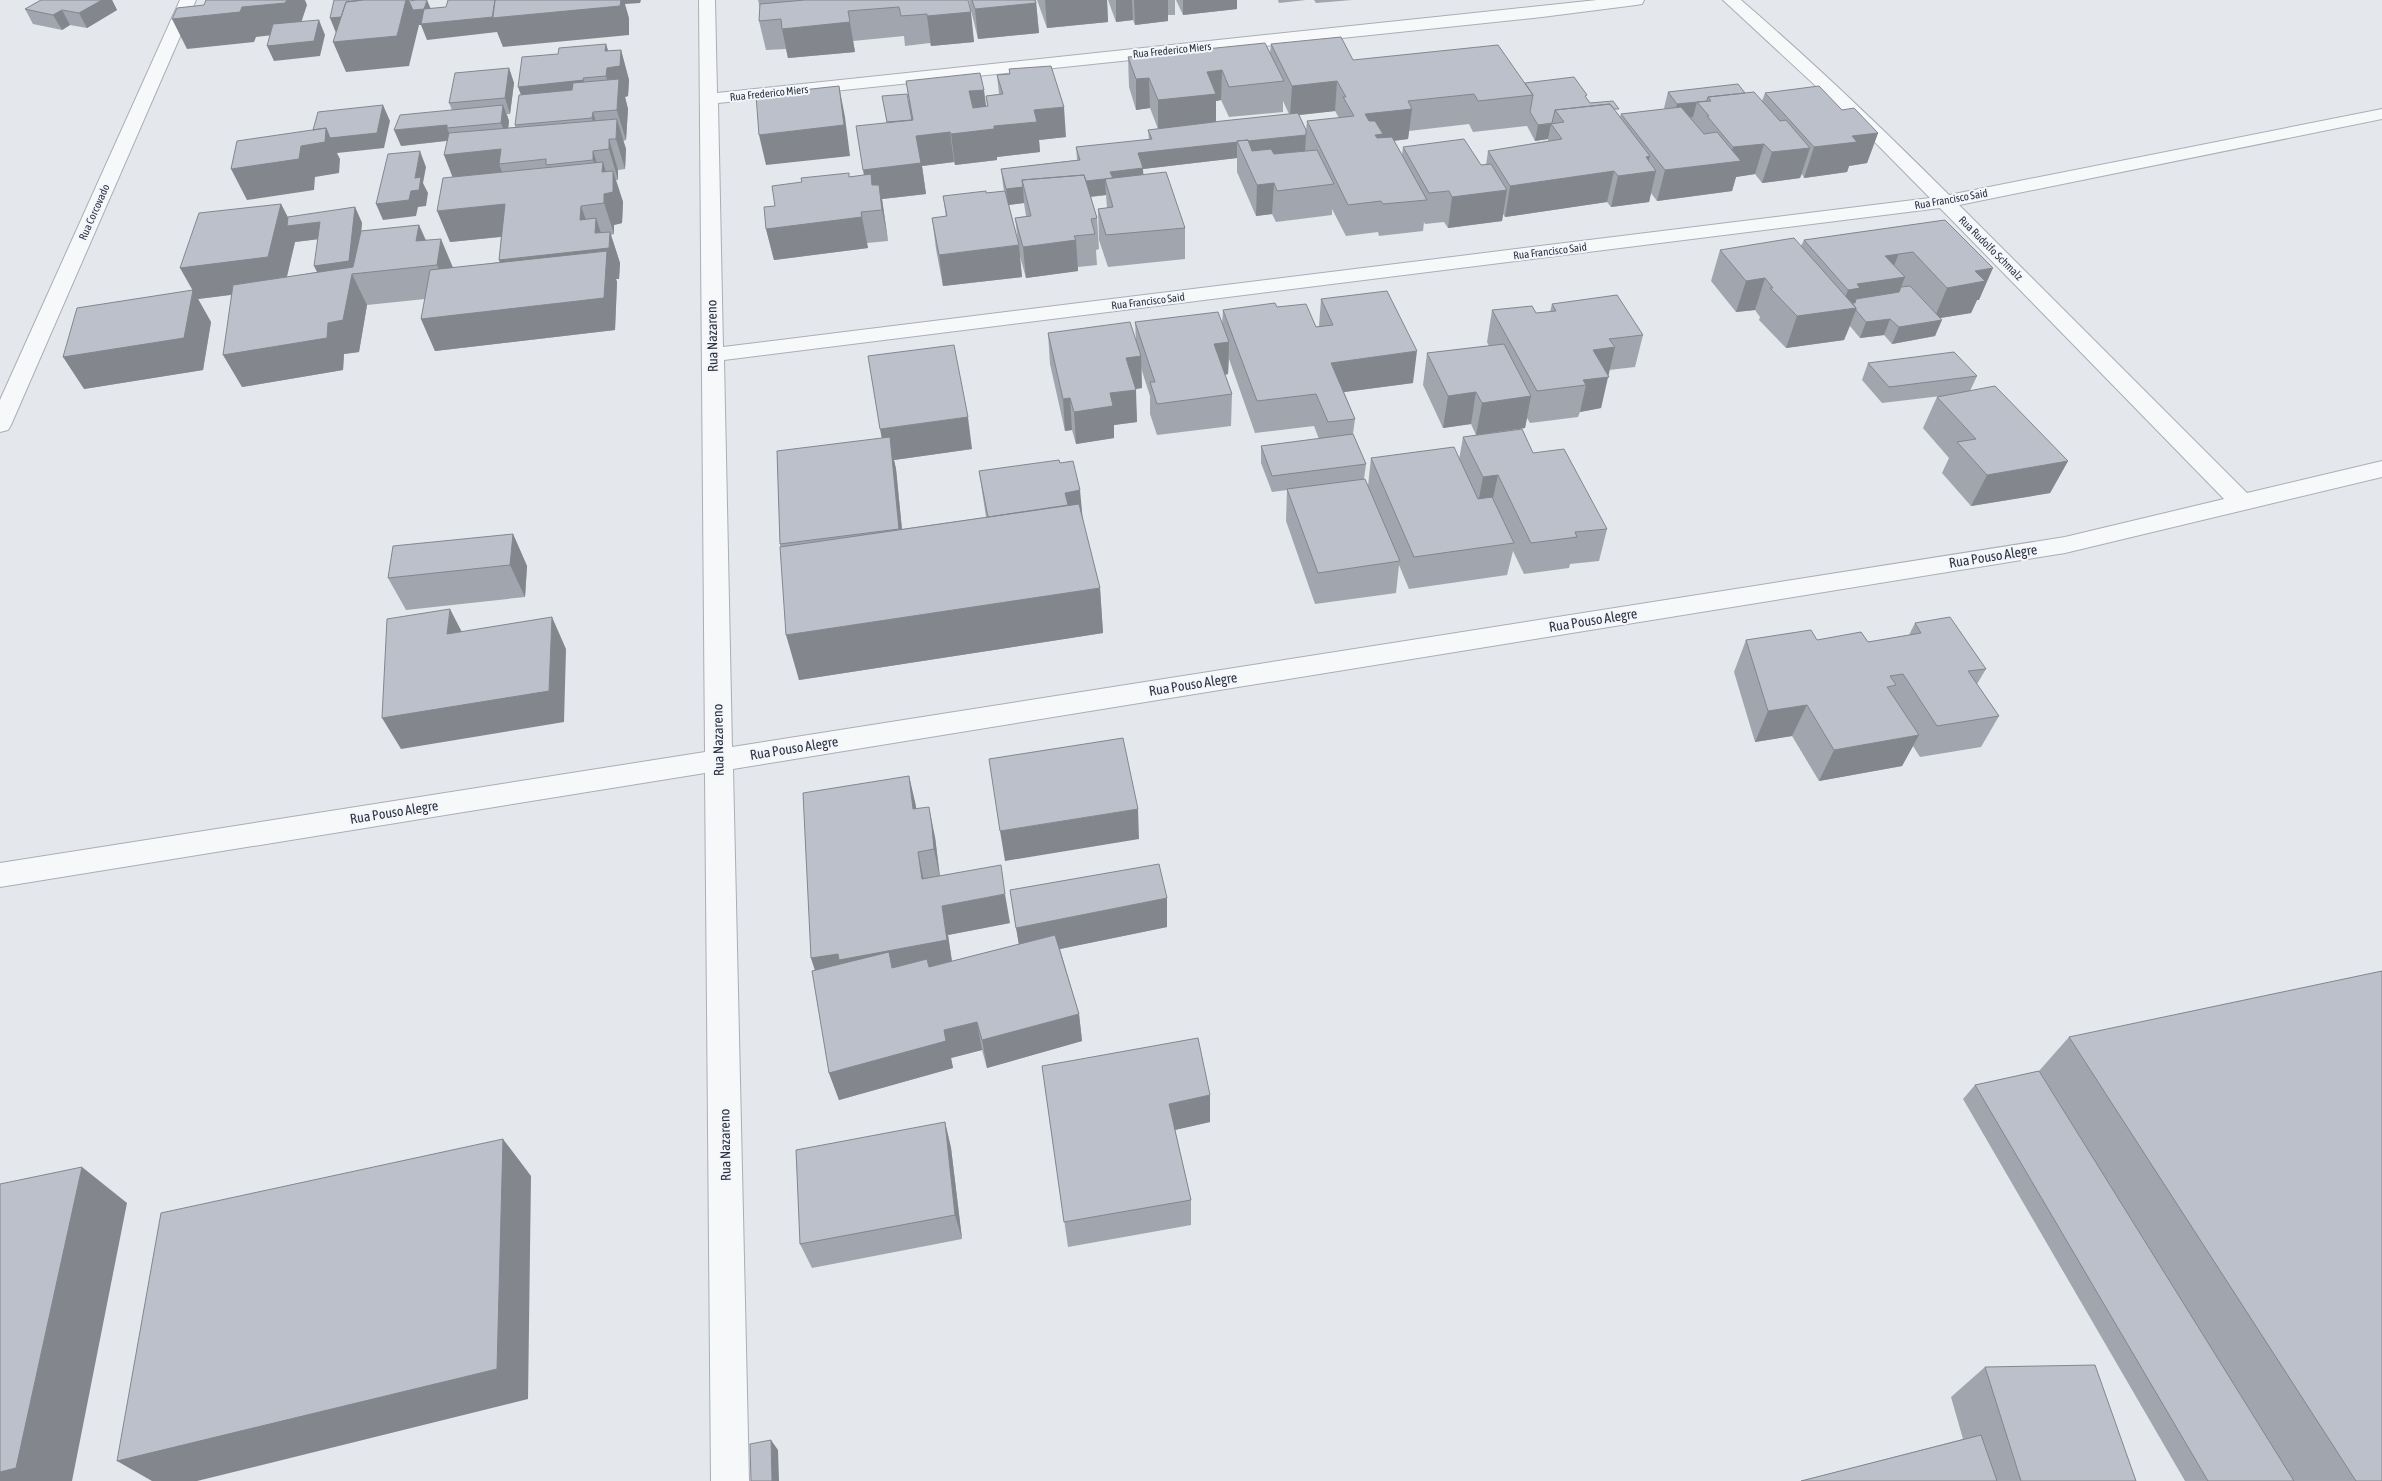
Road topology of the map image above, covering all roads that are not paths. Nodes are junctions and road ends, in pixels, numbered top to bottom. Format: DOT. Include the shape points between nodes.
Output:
graph roads {
  1 [pos="188,0"];
  2 [pos="707,0"];
  3 [pos="1636,0"];
  4 [pos="1731,0"];
  5 [pos="708,99"];
  6 [pos="2382,114"];
  7 [pos="1945,202"];
  8 [pos="712,355"];
  9 [pos="0,425"];
  10 [pos="2382,469"];
  11 [pos="2243,504"];
  12 [pos="719,760"];
  13 [pos="0,875"];
  14 [pos="730,1481"];
  1 -- 9 [label="street, Rua Corcovado"];
  2 -- 5 [label="street, Rua Nazareno"];
  3 -- 5 [label="street, Rua Frederico Miers"];
  4 -- 7 [label="street, Rua Rudolfo Schmalz" via="1821,80"];
  5 -- 8 [label="street, Rua Nazareno"];
  6 -- 7 [label="street, Rua Francisco Said"];
  7 -- 8 [label="street, Rua Francisco Said"];
  7 -- 11 [label="street, Rua Rudolfo Schmalz"];
  8 -- 12 [label="street, Rua Nazareno"];
  10 -- 11 [label="street, Rua Pouso Alegre"];
  11 -- 12 [label="street, Rua Pouso Alegre" via="2064,545"];
  12 -- 13 [label="street, Rua Pouso Alegre"];
  12 -- 14 [label="street, Rua Nazareno"];
}
